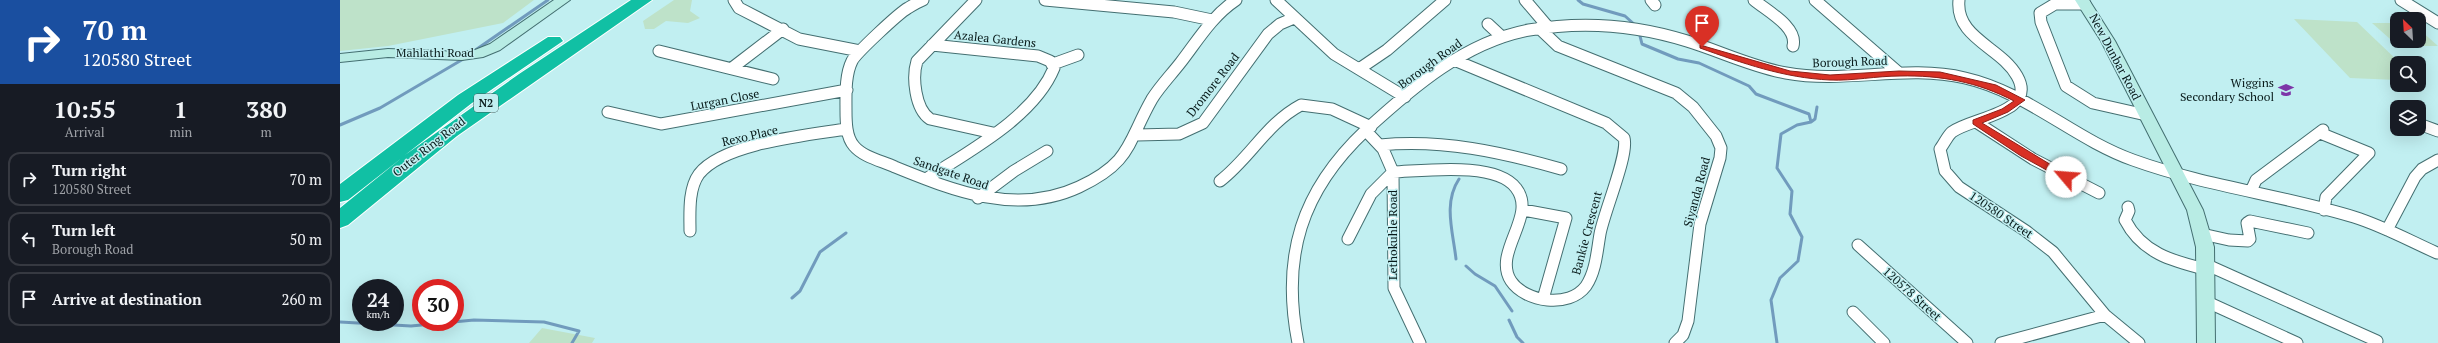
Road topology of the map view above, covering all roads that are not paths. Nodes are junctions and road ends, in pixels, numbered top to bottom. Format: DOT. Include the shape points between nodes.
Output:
graph roads {
  1 [pos="563,0"];
  2 [pos="618,0"];
  3 [pos="643,0"];
  4 [pos="734,0"];
  5 [pos="923,0"];
  6 [pos="976,0"];
  7 [pos="1046,0"];
  8 [pos="1236,0"];
  9 [pos="1276,0"];
  10 [pos="1445,0"];
  11 [pos="1525,0"];
  12 [pos="1754,0"];
  13 [pos="1815,0"];
  14 [pos="1959,0"];
  15 [pos="2401,0"];
  16 [pos="2083,2"];
  17 [pos="1294,18"];
  18 [pos="1212,20"];
  19 [pos="2438,23"];
  20 [pos="1488,24"];
  21 [pos="1543,27"];
  22 [pos="783,30"];
  23 [pos="1502,36"];
  24 [pos="932,45"];
  25 [pos="1793,46"];
  26 [pos="659,51"];
  27 [pos="860,51"];
  28 [pos="1078,55"];
  29 [pos="340,58"];
  30 [pos="1454,60"];
  31 [pos="1053,64"];
  32 [pos="732,68"];
  33 [pos="1359,69"];
  34 [pos="1899,73"];
  35 [pos="773,79"];
  36 [pos="847,90"];
  37 [pos="1405,97"];
  38 [pos="2021,100"];
  39 [pos="608,112"];
  40 [pos="2146,115"];
  41 [pos="1976,122"];
  42 [pos="2426,127"];
  43 [pos="846,129"];
  44 [pos="1369,129"];
  45 [pos="2438,131"];
  46 [pos="993,133"];
  47 [pos="1137,135"];
  48 [pos="1380,145"];
  49 [pos="1047,151"];
  50 [pos="2437,162"];
  51 [pos="1561,169"];
  52 [pos="1393,172"];
  53 [pos="2178,174"];
  54 [pos="926,179"];
  55 [pos="1220,181"];
  56 [pos="347,189"];
  57 [pos="2251,191"];
  58 [pos="2099,193"];
  59 [pos="978,198"];
  60 [pos="2128,207"];
  61 [pos="1522,210"];
  62 [pos="2324,210"];
  63 [pos="340,220"];
  64 [pos="2386,230"];
  65 [pos="690,231"];
  66 [pos="2308,233"];
  67 [pos="2202,234"];
  68 [pos="1348,239"];
  69 [pos="1858,245"];
  70 [pos="2438,253"];
  71 [pos="2205,266"];
  72 [pos="1543,300"];
  73 [pos="2205,301"];
  74 [pos="1853,312"];
  75 [pos="2105,315"];
  76 [pos="2377,341"];
  77 [pos="2209,342"];
  78 [pos="1298,343"];
  79 [pos="1420,343"];
  80 [pos="1675,343"];
  81 [pos="1884,343"];
  82 [pos="1968,343"];
  83 [pos="2001,343"];
  84 [pos="2139,343"];
  85 [pos="2297,343"];
  1 -- 29 [label="street, Mahlathi Road" via="495,47 478,54 462,56 388,53"];
  2 -- 56 [label="highway, Outer Ring Road / N2" via="499,75 426,127"];
  3 -- 63 [label="highway, Outer Ring Road / N2" via="491,100"];
  4 -- 22 [label="street" via="739,8"];
  5 -- 27 [label="street, Sandgate Road" via="907,8"];
  6 -- 24 [label="street, Azalea Gardens"];
  7 -- 18 [label="street" via="1174,12"];
  8 -- 18 [label="street, Sandgate Road"];
  9 -- 17 [label="street"];
  10 -- 33 [label="street" via="1387,50"];
  11 -- 21 [label="street, Siyanda Road"];
  12 -- 25 [label="street" via="1791,30 1795,39"];
  13 -- 34 [label="street"];
  14 -- 38 [label="street" via="1958,14 1964,26 1972,36 2010,65 2019,77 2023,89"];
  15 -- 19 [label="street"];
  16 -- 40 [label="street, New Dunbar Road" via="2108,41"];
  16 -- 40 [label="street" via="2056,4 2046,7 2040,13 2041,22 2066,86 2073,93 2091,102"];
  17 -- 33 [label="street" via="1334,54"];
  17 -- 47 [label="street, Dromore Road" via="1280,24 1268,34 1196,128 1173,136"];
  18 -- 47 [label="street, Sandgate Road" via="1155,95"];
  20 -- 23 [label="street"];
  21 -- 23 [label="street, Borough Road"];
  21 -- 34 [label="street, Borough Road" via="1594,25 1655,33 1790,74 1830,78"];
  21 -- 80 [label="street, Siyanda Road" via="1558,46 1679,95 1711,128 1719,143 1721,152 1717,173 1700,224 1688,321 1683,335"];
  22 -- 27 [label="street" via="812,43"];
  22 -- 32 [label="street"];
  23 -- 30 [label="street, Borough Road"];
  24 -- 31 [label="street, Azalea Gardens" via="1026,54 1045,58"];
  24 -- 46 [label="street, Azalea Gardens" via="920,57 915,67 920,111 930,119"];
  26 -- 32 [label="street"];
  27 -- 36 [label="street, Sandgate Road" via="850,65"];
  28 -- 31 [label="street"];
  30 -- 37 [label="street, Borough Road"];
  30 -- 72 [label="street, Bankie Crescent" via="1606,123 1625,138 1625,152 1601,226 1588,282 1582,290 1571,296"];
  31 -- 46 [label="street" via="1053,75 1048,83 1015,118"];
  32 -- 35 [label="street"];
  33 -- 37 [label="street"];
  34 -- 38 [label="street, Borough Road" via="1940,74 1971,80 2002,90"];
  36 -- 39 [label="street, Lurgan Close" via="666,124"];
  36 -- 43 [label="street, Sandgate Road"];
  37 -- 44 [label="street, Borough Road"];
  38 -- 41 [label="street, 120580 Street"];
  38 -- 53 [label="street, Borough Road" via="2106,149"];
  40 -- 53 [label="street, New Dunbar Road"];
  41 -- 58 [label="street" via="2037,162"];
  41 -- 75 [label="street, 120580 Street" via="1952,132 1943,143 1940,156 1945,171 1971,196 2026,231 2053,252"];
  42 -- 45 [label="street"];
  43 -- 54 [label="street, Sandgate Road" via="852,144 858,150"];
  43 -- 65 [label="street, Rexo Place" via="723,155 700,174 695,184"];
  44 -- 48 [label="street, Lethokuhle Road"];
  44 -- 55 [label="street" via="1332,109 1301,105 1261,137 1240,166"];
  44 -- 78 [label="street, Borough Road" via="1346,151 1322,184 1294,245 1290,282 1293,324"];
  46 -- 54 [label="street"];
  47 -- 59 [label="street, Sandgate Road" via="1123,156 1107,171 1069,191 1020,201"];
  48 -- 51 [label="street" via="1432,142 1505,153"];
  48 -- 52 [label="street, Lethokuhle Road" via="1391,162"];
  49 -- 59 [label="street" via="1014,171"];
  50 -- 64 [label="street" via="2415,177"];
  52 -- 61 [label="street, Bankie Crescent" via="1475,172 1498,175 1519,191 1522,197"];
  52 -- 68 [label="street" via="1375,188 1365,202"];
  52 -- 79 [label="street, Lethokuhle Road" via="1394,288"];
  53 -- 57 [label="street, Borough Road"];
  53 -- 67 [label="street, New Dunbar Road" via="2196,210"];
  54 -- 59 [label="street, Sandgate Road"];
  57 -- 62 [label="street, Borough Road"];
  57 -- 62 [label="street" via="2256,180 2321,131 2369,153 2326,197"];
  60 -- 71 [label="street" via="2130,211 2125,220 2140,243 2161,257"];
  61 -- 72 [label="street, Bankie Crescent" via="1509,254 1508,274 1517,289"];
  61 -- 72 [label="street" via="1566,218"];
  62 -- 64 [label="street, Borough Road" via="2359,218"];
  64 -- 70 [label="street, Borough Road"];
  66 -- 67 [label="street" via="2250,221 2247,223 2250,240 2248,241"];
  67 -- 71 [label="street, New Dunbar Road"];
  69 -- 82 [label="street, 120578 Street"];
  71 -- 73 [label="street, New Dunbar Road"];
  71 -- 76 [label="street"];
  73 -- 77 [label="street, New Dunbar Road"];
  73 -- 85 [label="street"];
  74 -- 81 [label="street"];
  75 -- 83 [label="street"];
  75 -- 84 [label="street, 120580 Street"];
}
